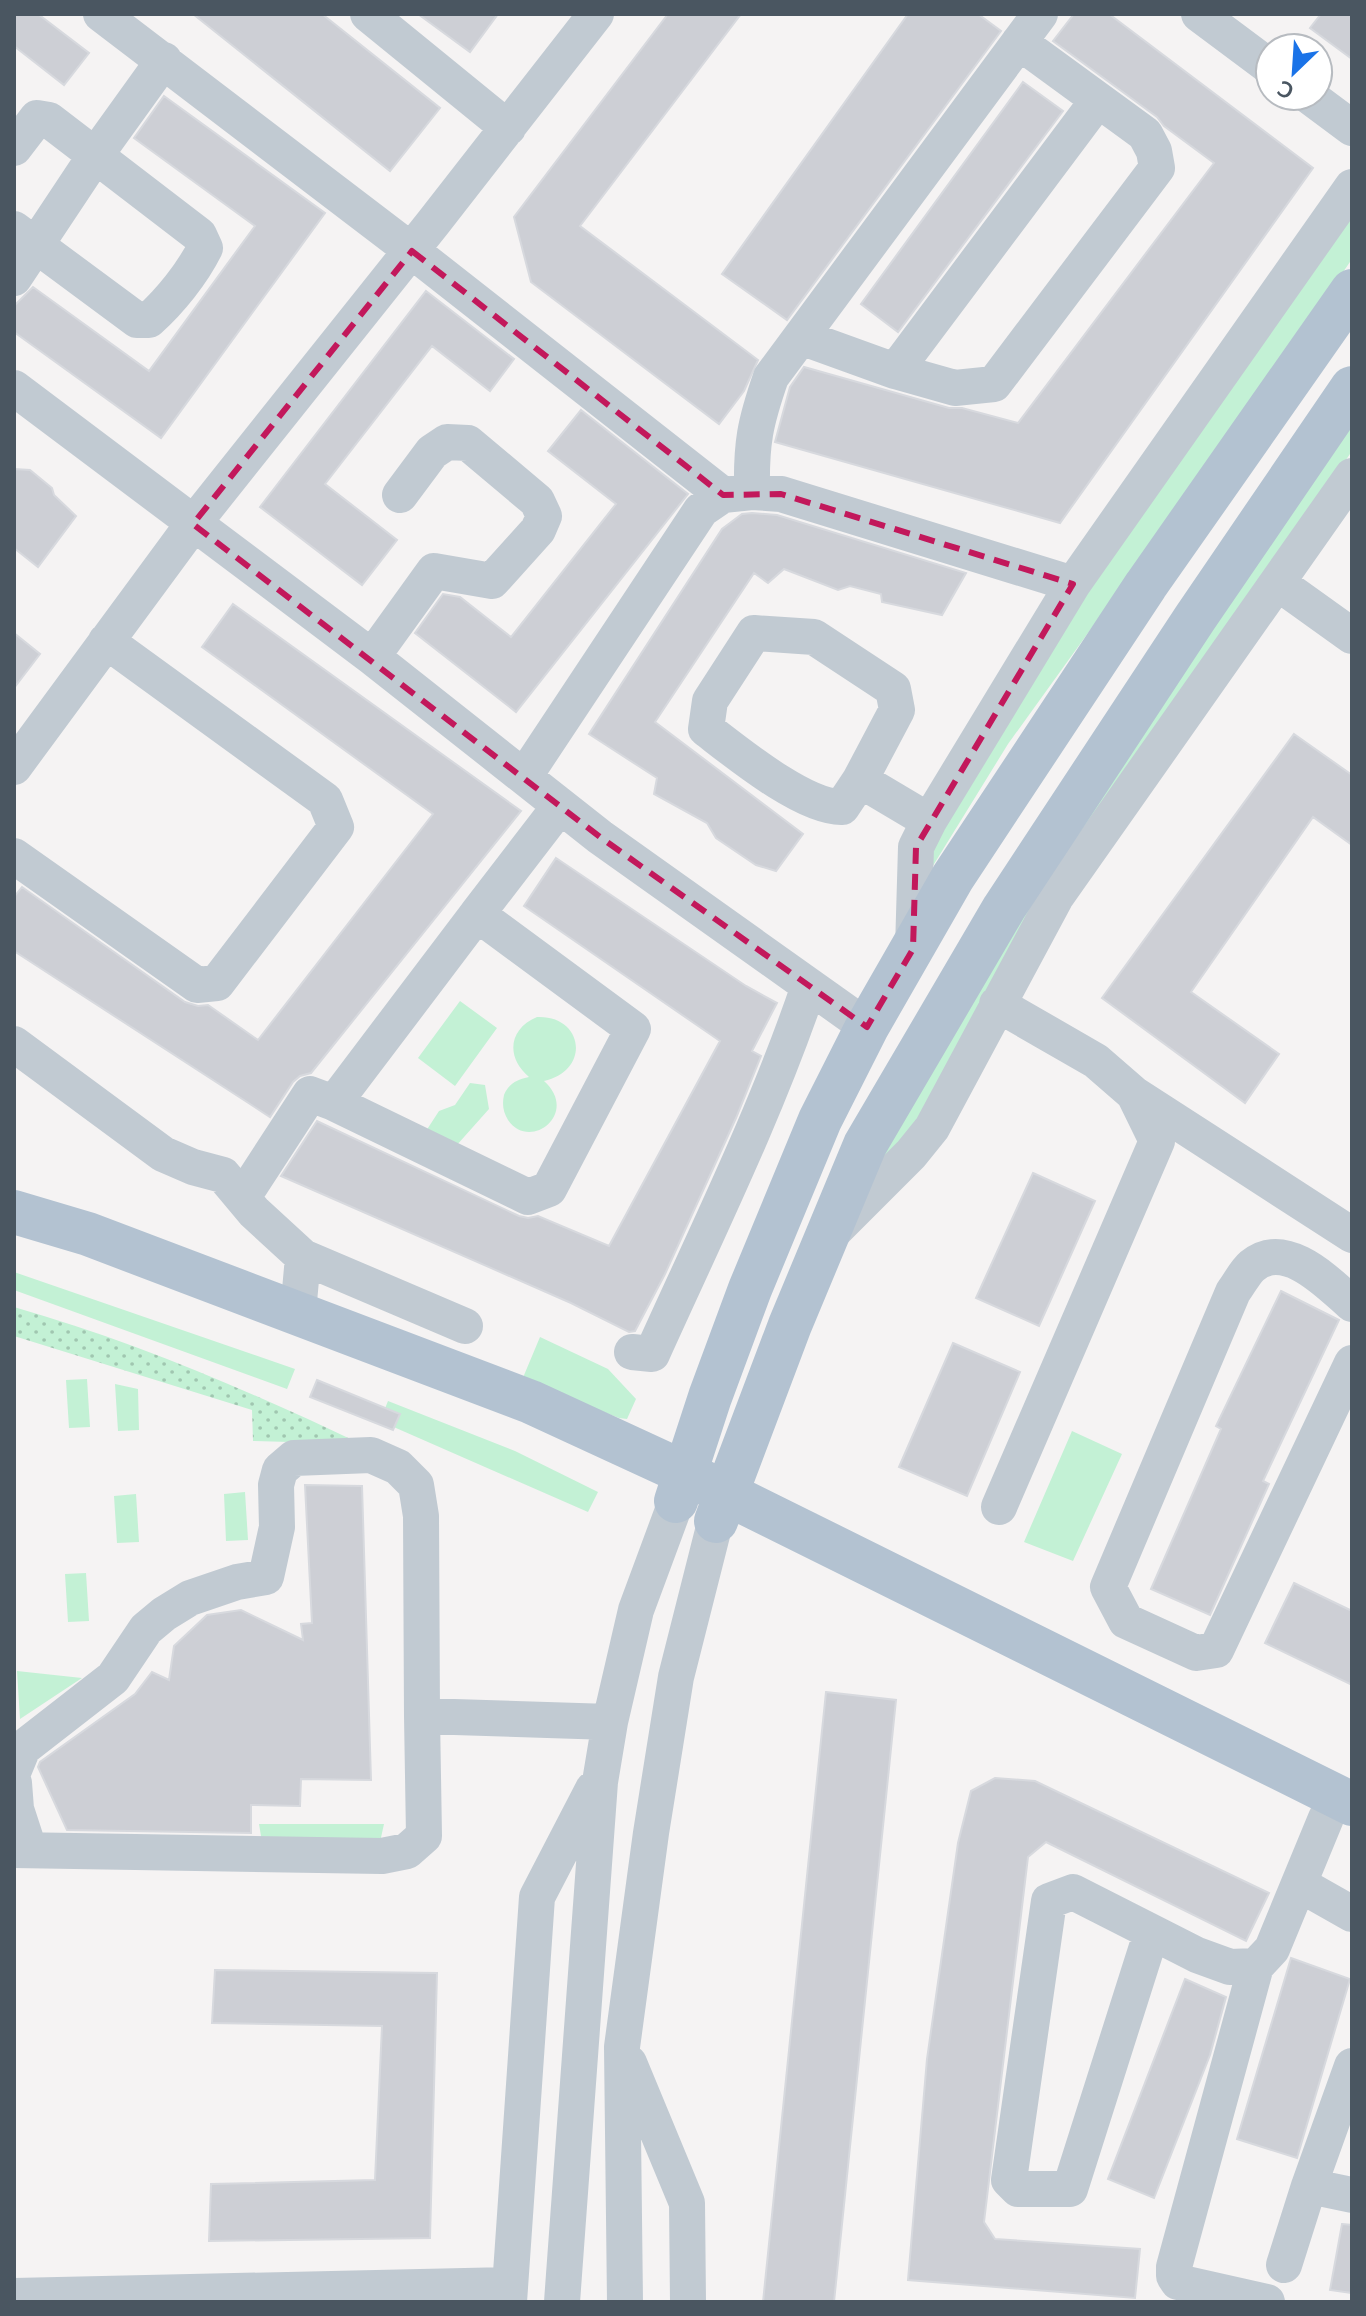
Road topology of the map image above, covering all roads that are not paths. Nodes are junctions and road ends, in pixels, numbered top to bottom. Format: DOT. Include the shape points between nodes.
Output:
graph roads {
  1 [pos="101,14"];
  2 [pos="596,14"];
  3 [pos="1199,14"];
  4 [pos="375,16"];
  5 [pos="1029,28"];
  6 [pos="1254,55"];
  7 [pos="164,60"];
  8 [pos="1098,100"];
  9 [pos="1330,112"];
  10 [pos="508,128"];
  11 [pos="1352,128"];
  12 [pos="14,148"];
  13 [pos="95,156"];
  14 [pos="1352,187"];
  15 [pos="26,238"];
  16 [pos="412,251"];
  17 [pos="14,278"];
  18 [pos="1352,291"];
  19 [pos="801,337"];
  20 [pos="895,371"];
  21 [pos="14,388"];
  22 [pos="1352,388"];
  23 [pos="1352,476"];
  24 [pos="738,493"];
  25 [pos="400,495"];
  26 [pos="193,524"];
  27 [pos="1278,583"];
  28 [pos="1073,584"];
  29 [pos="1352,636"];
  30 [pos="106,641"];
  31 [pos="372,657"];
  32 [pos="14,767"];
  33 [pos="524,777"];
  34 [pos="860,780"];
  35 [pos="560,806"];
  36 [pos="929,821"];
  37 [pos="14,856"];
  38 [pos="477,914"];
  39 [pos="913,949"];
  40 [pos="809,986"];
  41 [pos="997,1004"];
  42 [pos="867,1027"];
  43 [pos="14,1044"];
  44 [pos="1134,1094"];
  45 [pos="334,1103"];
  46 [pos="243,1197"];
  47 [pos="14,1212"];
  48 [pos="1352,1235"];
  49 [pos="14,1240"];
  50 [pos="825,1240"];
  51 [pos="303,1257"];
  52 [pos="1352,1304"];
  53 [pos="298,1313"];
  54 [pos="465,1326"];
  55 [pos="632,1352"];
  56 [pos="1352,1363"];
  57 [pos="680,1487"];
  58 [pos="999,1507"];
  59 [pos="721,1509"];
  60 [pos="422,1716"];
  61 [pos="610,1722"];
  62 [pos="14,1770"];
  63 [pos="601,1773"];
  64 [pos="14,1783"];
  65 [pos="1343,1817"];
  66 [pos="22,1850"];
  67 [pos="1299,1884"];
  68 [pos="1352,1914"];
  69 [pos="1151,1934"];
  70 [pos="1256,1966"];
  71 [pos="622,2047"];
  72 [pos="1352,2069"];
  73 [pos="1309,2186"];
  74 [pos="1352,2195"];
  75 [pos="1284,2265"];
  76 [pos="509,2294"];
  77 [pos="14,2296"];
  78 [pos="562,2302"];
  79 [pos="625,2302"];
  80 [pos="688,2302"];
  81 [pos="1267,2302"];
  1 -- 7 [label="street"];
  2 -- 10 [label="street"];
  3 -- 6 [label="street"];
  4 -- 10 [label="street"];
  5 -- 8 [label="street"];
  5 -- 19 [label="street"];
  7 -- 13 [label="street"];
  7 -- 16 [label="street"];
  8 -- 20 [label="street"];
  8 -- 20 [label="street" via="1145,134 1157,168 994,384 955,388"];
  9 -- 11 [label="street"];
  10 -- 16 [label="street"];
  12 -- 13 [label="street" via="37,118 49,120"];
  13 -- 15 [label="street"];
  13 -- 15 [label="street" via="199,235 205,248 158,312 149,320 137,320"];
  14 -- 28 [label="street"];
  15 -- 17 [label="street"];
  16 -- 24 [label="street"];
  16 -- 26 [label="street"];
  18 -- 39 [label="main road" via="1146,585 953,877"];
  19 -- 20 [label="street"];
  19 -- 24 [label="street" via="771,377"];
  21 -- 26 [label="street"];
  22 -- 50 [label="main road" via="1004,908 865,1145"];
  23 -- 27 [label="street"];
  24 -- 28 [label="street" via="781,494"];
  24 -- 33 [label="street" via="701,510"];
  25 -- 31 [label="street" via="432,452 447,442 468,443 537,501 544,516 538,530 492,581 434,571"];
  26 -- 30 [label="street"];
  26 -- 31 [label="street"];
  27 -- 29 [label="street"];
  27 -- 41 [label="street" via="1056,897"];
  28 -- 36 [label="street"];
  30 -- 32 [label="street"];
  30 -- 37 [label="street" via="325,800 336,827 217,983 197,985"];
  31 -- 33 [label="street"];
  33 -- 35 [label="street"];
  34 -- 34 [label="street" via="897,710 893,689 814,637 754,633 710,701 706,729 791,789 834,808 842,807"];
  34 -- 36 [label="street"];
  35 -- 38 [label="street"];
  35 -- 40 [label="street"];
  36 -- 39 [label="street" via="916,847"];
  38 -- 45 [label="street"];
  38 -- 45 [label="street" via="633,1029 549,1189 528,1197"];
  39 -- 42 [label="main road"];
  40 -- 42 [label="street"];
  40 -- 55 [label="street" via="784,1061 652,1354"];
  41 -- 44 [label="street" via="1096,1061"];
  41 -- 50 [label="street" via="932,1128"];
  42 -- 57 [label="main road" via="820,1120 750,1289"];
  43 -- 46 [label="street" via="163,1154 223,1175"];
  44 -- 48 [label="street"];
  44 -- 58 [label="street" via="1157,1141"];
  45 -- 46 [label="street" via="310,1094"];
  46 -- 51 [label="street"];
  47 -- 53 [label="main road" via="88,1234"];
  49 -- 57 [label="main road" via="83,1260"];
  50 -- 59 [label="main road"];
  51 -- 53 [label="street"];
  51 -- 54 [label="street"];
  52 -- 56 [label="street" via="1307,1265 1277,1257 1253,1265 1233,1292 1108,1587 1126,1621 1196,1653 1216,1650"];
  53 -- 57 [label="main road" via="531,1402"];
  57 -- 59 [label="main road"];
  57 -- 61 [label="street" via="636,1610"];
  59 -- 65 [label="main road"];
  59 -- 71 [label="street" via="676,1677"];
  60 -- 61 [label="street"];
  60 -- 62 [label="street" via="421,1516 416,1485 398,1467 371,1455 294,1458 280,1470 276,1485 277,1527 266,1577 190,1598 164,1614 146,1629 113,1678 23,1748"];
  60 -- 66 [label="street" via="424,1836 407,1851 382,1856"];
  61 -- 63 [label="street"];
  63 -- 76 [label="street" via="537,1897"];
  63 -- 78 [label="street"];
  64 -- 66 [label="street"];
  65 -- 67 [label="street"];
  67 -- 68 [label="street"];
  67 -- 70 [label="street" via="1272,1949"];
  69 -- 69 [label="street" via="1073,1892 1049,1901 1009,2180 1018,2189 1070,2189"];
  69 -- 70 [label="street" via="1230,1967"];
  70 -- 81 [label="street" via="1174,2276 1178,2282"];
  71 -- 79 [label="street"];
  71 -- 80 [label="street" via="687,2203"];
  72 -- 73 [label="street"];
  73 -- 74 [label="street"];
  73 -- 75 [label="street"];
  76 -- 77 [label="street"];
}
